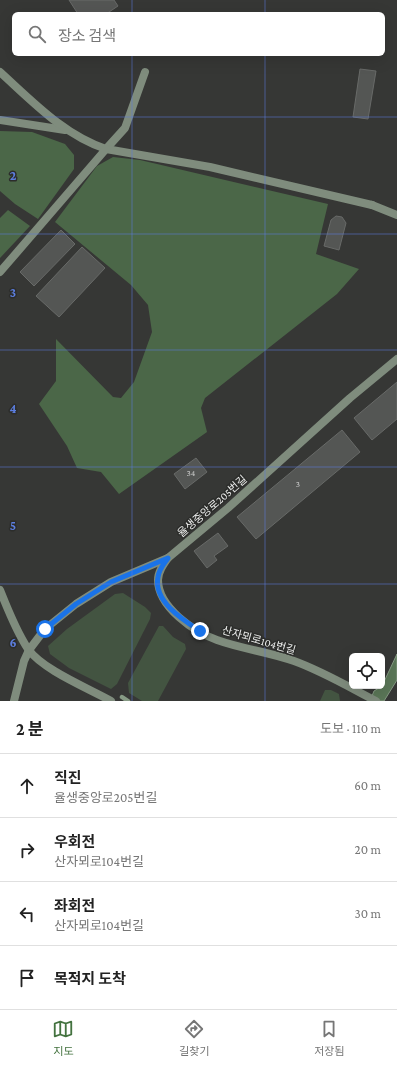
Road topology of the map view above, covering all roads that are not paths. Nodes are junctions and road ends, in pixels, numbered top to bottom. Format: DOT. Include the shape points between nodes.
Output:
graph roads {
  1 [pos="0,72"];
  2 [pos="145,72"];
  3 [pos="0,120"];
  4 [pos="65,130"];
  5 [pos="106,150"];
  6 [pos="397,215"];
  7 [pos="0,272"];
  8 [pos="397,359"];
  9 [pos="168,558"];
  10 [pos="0,590"];
  11 [pos="29,650"];
  12 [pos="14,701"];
  13 [pos="111,701"];
  14 [pos="376,701"];
  1 -- 4 [label="street"];
  2 -- 5 [label="street" via="125,128"];
  3 -- 4 [label="street"];
  4 -- 5 [label="street"];
  5 -- 6 [label="street" via="210,168 372,205"];
  5 -- 7 [label="street"];
  8 -- 9 [label="street, 율생중앙로205번길"];
  9 -- 11 [label="street, 율생중앙로205번길" via="111,582 76,604 45,629"];
  9 -- 14 [label="street, 산자뫼로104번길" via="157,578 159,589 164,600 185,622 216,640 312,668"];
  10 -- 11 [label="street"];
  11 -- 12 [label="street, 율생중앙로205번길"];
  11 -- 13 [label="street" via="46,666"];
}
